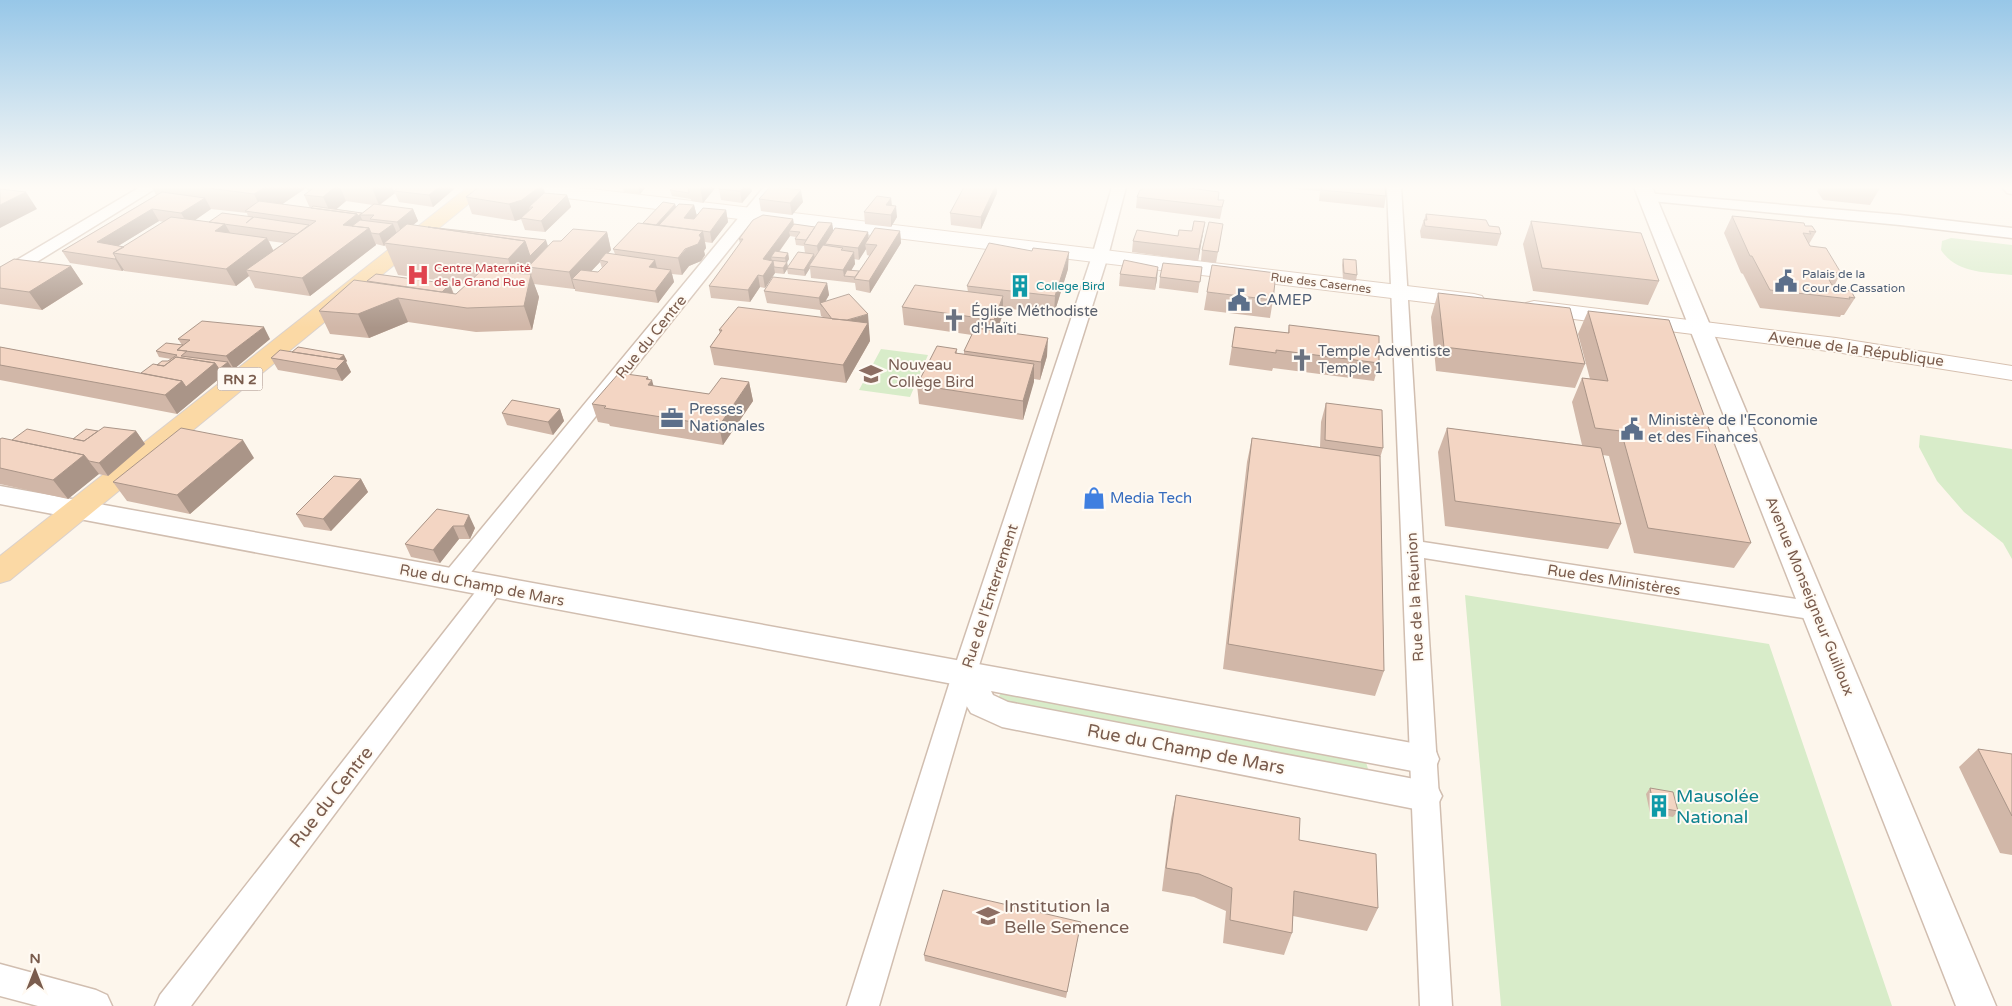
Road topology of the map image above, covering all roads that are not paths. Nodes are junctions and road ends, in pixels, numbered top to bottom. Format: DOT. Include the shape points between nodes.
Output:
graph roads {
  1 [pos="72,234"];
  2 [pos="421,234"];
  3 [pos="736,234"];
  4 [pos="917,234"];
  5 [pos="1106,234"];
  6 [pos="1396,234"];
  7 [pos="1661,234"];
  8 [pos="1100,256"];
  9 [pos="0,277"];
  10 [pos="1399,292"];
  11 [pos="1700,327"];
  12 [pos="2012,373"];
  13 [pos="0,495"];
  14 [pos="76,510"];
  15 [pos="1412,548"];
  16 [pos="0,572"];
  17 [pos="452,580"];
  18 [pos="492,587"];
  19 [pos="1816,611"];
  20 [pos="964,675"];
  21 [pos="1423,759"];
  22 [pos="1425,796"];
  23 [pos="0,980"];
  24 [pos="96,1006"];
  25 [pos="171,1006"];
  26 [pos="863,1006"];
  27 [pos="1436,1006"];
  28 [pos="1976,1006"];
  1 -- 9 [label="street"];
  2 -- 14 [label="main road, RN 2"];
  3 -- 17 [label="street, Rue du Centre"];
  4 -- 8 [label="main road, Rue des Casernes"];
  5 -- 8 [label="street, Rue de l'Enterrement"];
  6 -- 10 [label="street, Rue de la Réunion"];
  7 -- 11 [label="street, Avenue Monseigneur Guilloux"];
  8 -- 10 [label="main road, Rue des Casernes"];
  8 -- 20 [label="street, Rue de l'Enterrement"];
  10 -- 11 [label="main road, Rue des Casernes"];
  10 -- 15 [label="street, Rue de la Réunion"];
  11 -- 12 [label="main road, Avenue de la République" via="1836,344"];
  11 -- 19 [label="street, Avenue Monseigneur Guilloux"];
  13 -- 14 [label="street, Rue du Champ de Mars"];
  14 -- 16 [label="main road, RN 2"];
  14 -- 17 [label="street, Rue du Champ de Mars"];
  15 -- 19 [label="street, Rue des Ministères"];
  15 -- 21 [label="street, Rue de la Réunion"];
  17 -- 18 [label="street, Rue du Champ de Mars"];
  18 -- 20 [label="street, Rue du Champ de Mars"];
  18 -- 25 [label="street, Rue du Centre"];
  19 -- 28 [label="street, Avenue Monseigneur Guilloux"];
  20 -- 21 [label="street, Rue du Champ de Mars"];
  20 -- 22 [label="street, Rue du Champ de Mars" via="982,704 1002,714"];
  20 -- 26 [label="street, Rue de l'Enterrement"];
  21 -- 22 [label="street, Rue de la Réunion"];
  22 -- 27 [label="street, Rue de la Réunion"];
  23 -- 24 [label="street"];
}
